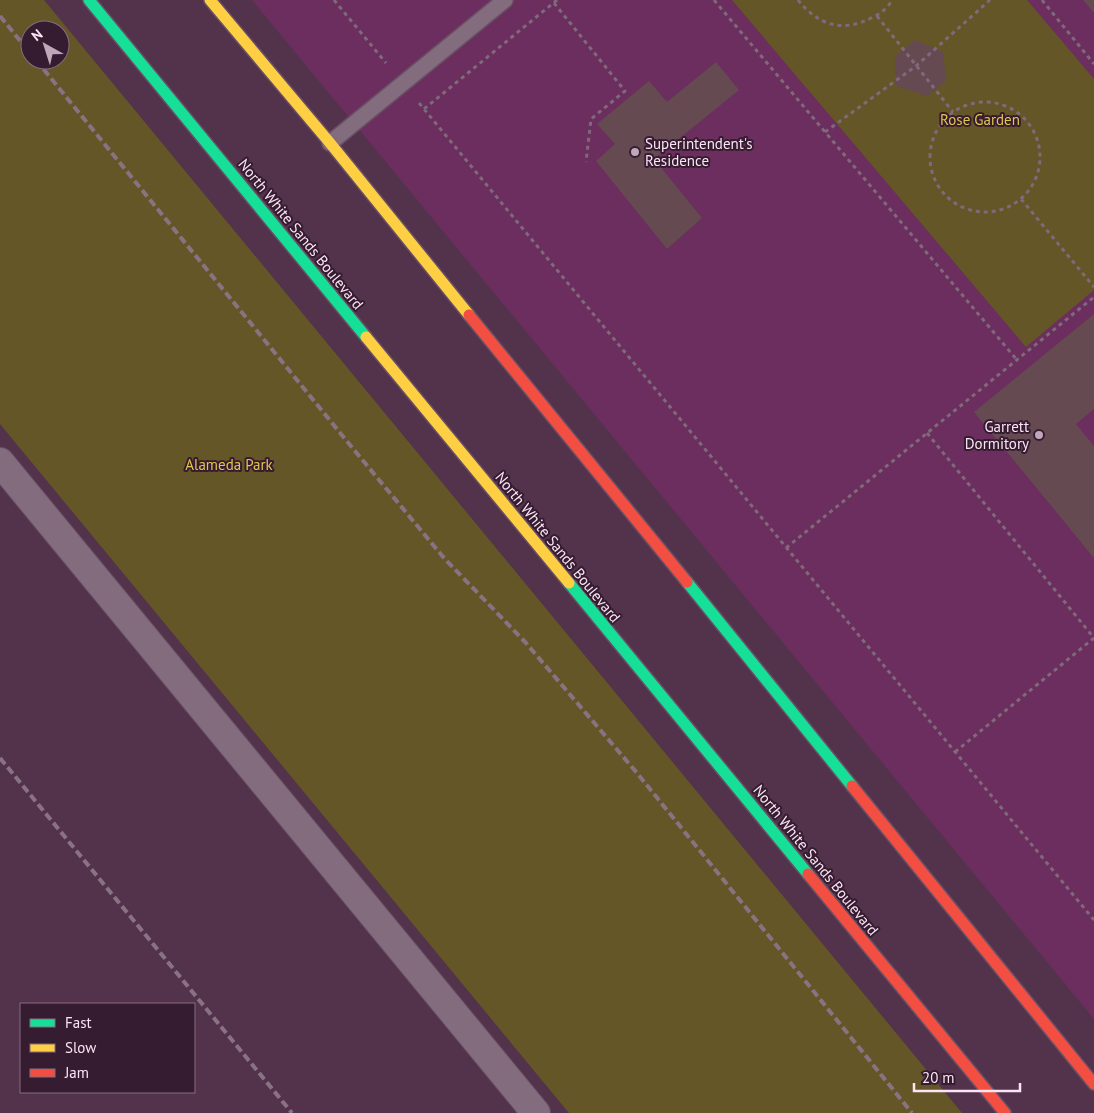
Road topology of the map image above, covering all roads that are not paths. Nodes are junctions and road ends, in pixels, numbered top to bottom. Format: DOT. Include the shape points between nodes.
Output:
graph roads {
  1 [pos="89,0"];
  2 [pos="210,0"];
  3 [pos="505,0"];
  4 [pos="330,143"];
  5 [pos="0,462"];
  6 [pos="1094,1084"];
  7 [pos="536,1113"];
  8 [pos="1005,1113"];
  1 -- 8 [label="main road, North White Sands Boulevard"];
  2 -- 4 [label="main road"];
  3 -- 4 [label="lane"];
  4 -- 6 [label="main road"];
  5 -- 7 [label="street"];
}
